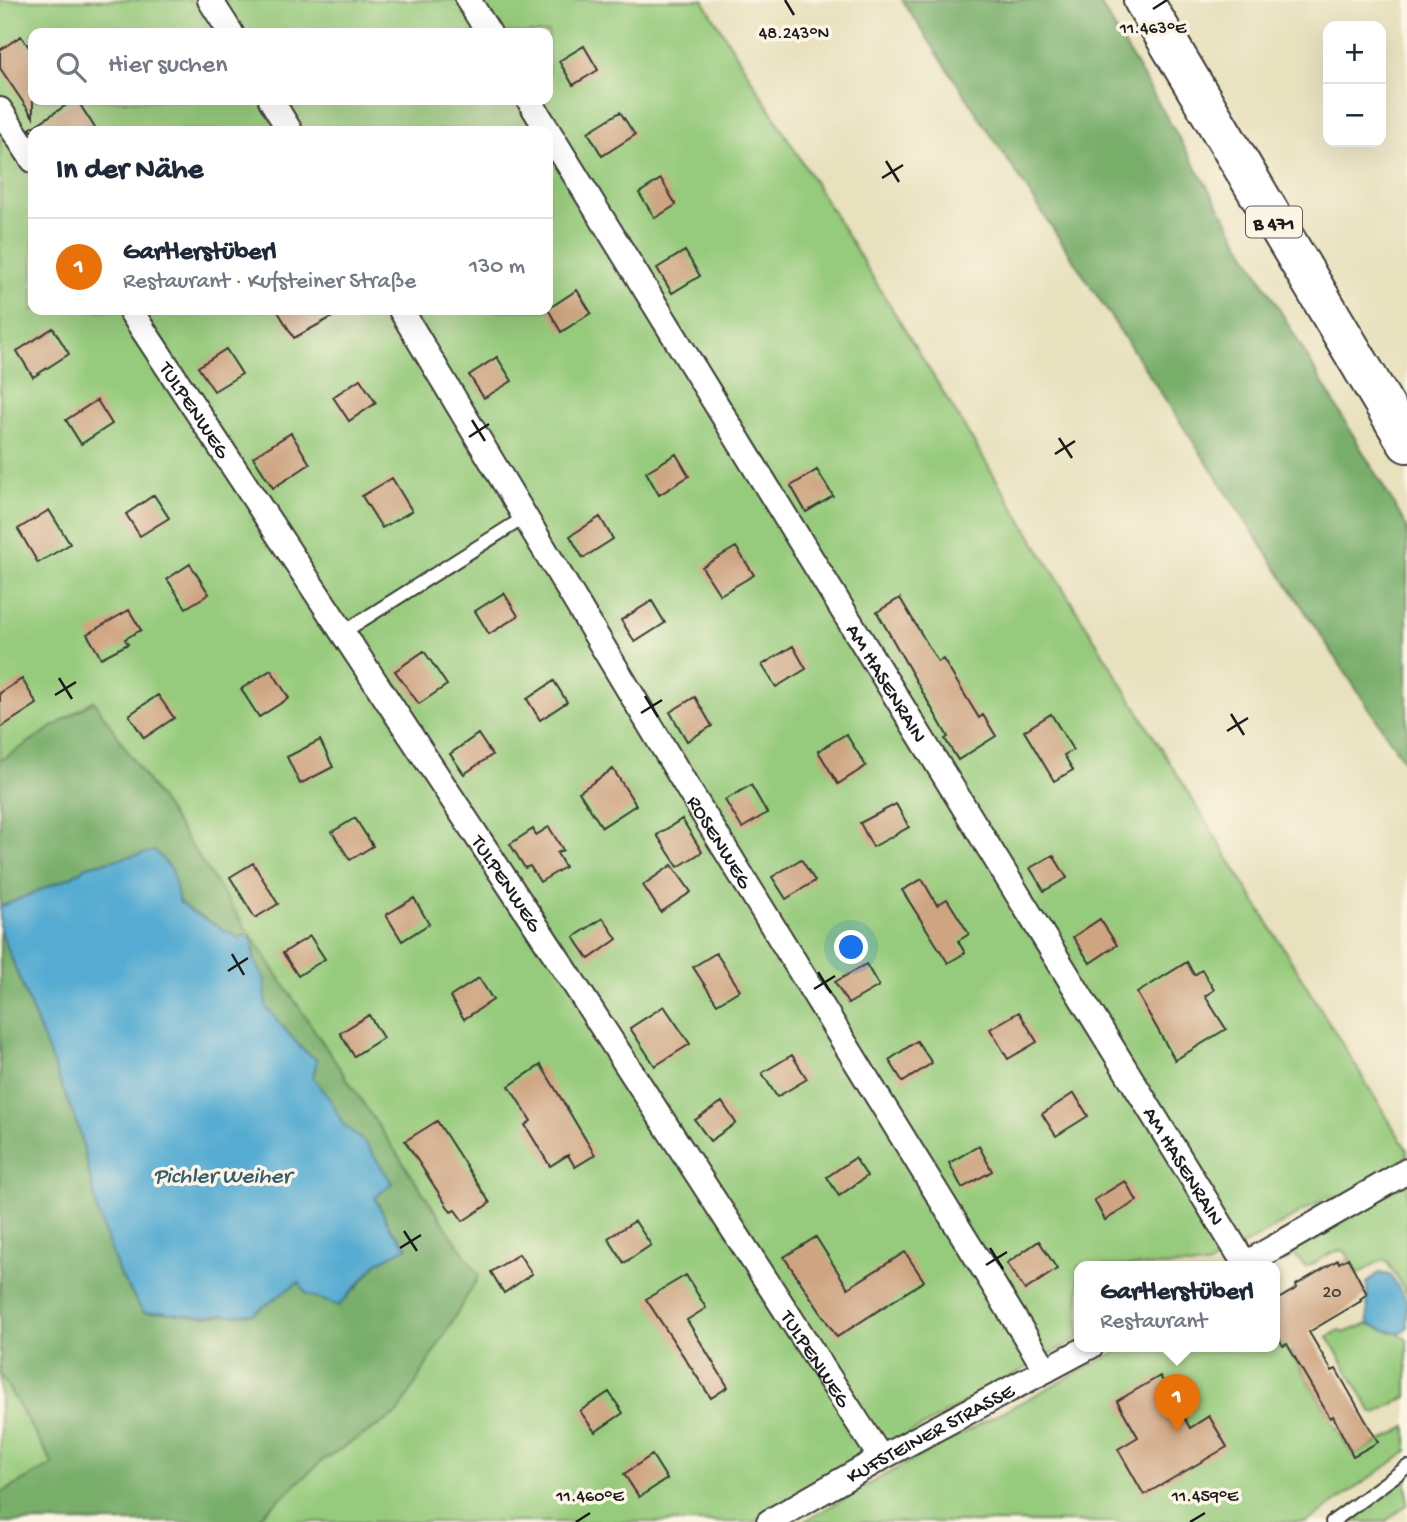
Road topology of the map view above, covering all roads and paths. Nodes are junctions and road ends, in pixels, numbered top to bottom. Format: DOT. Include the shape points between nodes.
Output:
graph roads {
  1 [pos="211,0"];
  2 [pos="468,0"];
  3 [pos="1143,0"];
  4 [pos="228,28"];
  5 [pos="486,28"];
  6 [pos="274,105"];
  7 [pos="532,105"];
  8 [pos="0,110"];
  9 [pos="287,126"];
  10 [pos="545,126"];
  11 [pos="553,139"];
  12 [pos="28,152"];
  13 [pos="134,315"];
  14 [pos="404,315"];
  15 [pos="1407,443"];
  16 [pos="525,517"];
  17 [pos="342,633"];
  18 [pos="1407,1171"];
  19 [pos="1241,1261"];
  20 [pos="1250,1261"];
  21 [pos="1079,1352"];
  22 [pos="1046,1370"];
  23 [pos="881,1458"];
  24 [pos="1407,1467"];
  25 [pos="769,1522"];
  26 [pos="1332,1522"];
  1 -- 4 [label="street"];
  2 -- 5 [label="street"];
  3 -- 15 [label="highway, B 471"];
  6 -- 9 [label="street"];
  7 -- 10 [label="street, AM HASENRAIN"];
  8 -- 12 [label="street"];
  11 -- 19 [label="street, AM HASENRAIN"];
  13 -- 17 [label="street, TULPENWEG"];
  14 -- 16 [label="street, ROSENWEG"];
  16 -- 17 [label="lane"];
  16 -- 22 [label="street, ROSENWEG"];
  17 -- 23 [label="street, TULPENWEG"];
  18 -- 20 [label="street"];
  21 -- 22 [label="street, KUFSTEINER STRASSE"];
  22 -- 23 [label="street, KUFSTEINER STRASSE"];
  23 -- 25 [label="street, KUFSTEINER STRASSE"];
  24 -- 26 [label="lane"];
}
